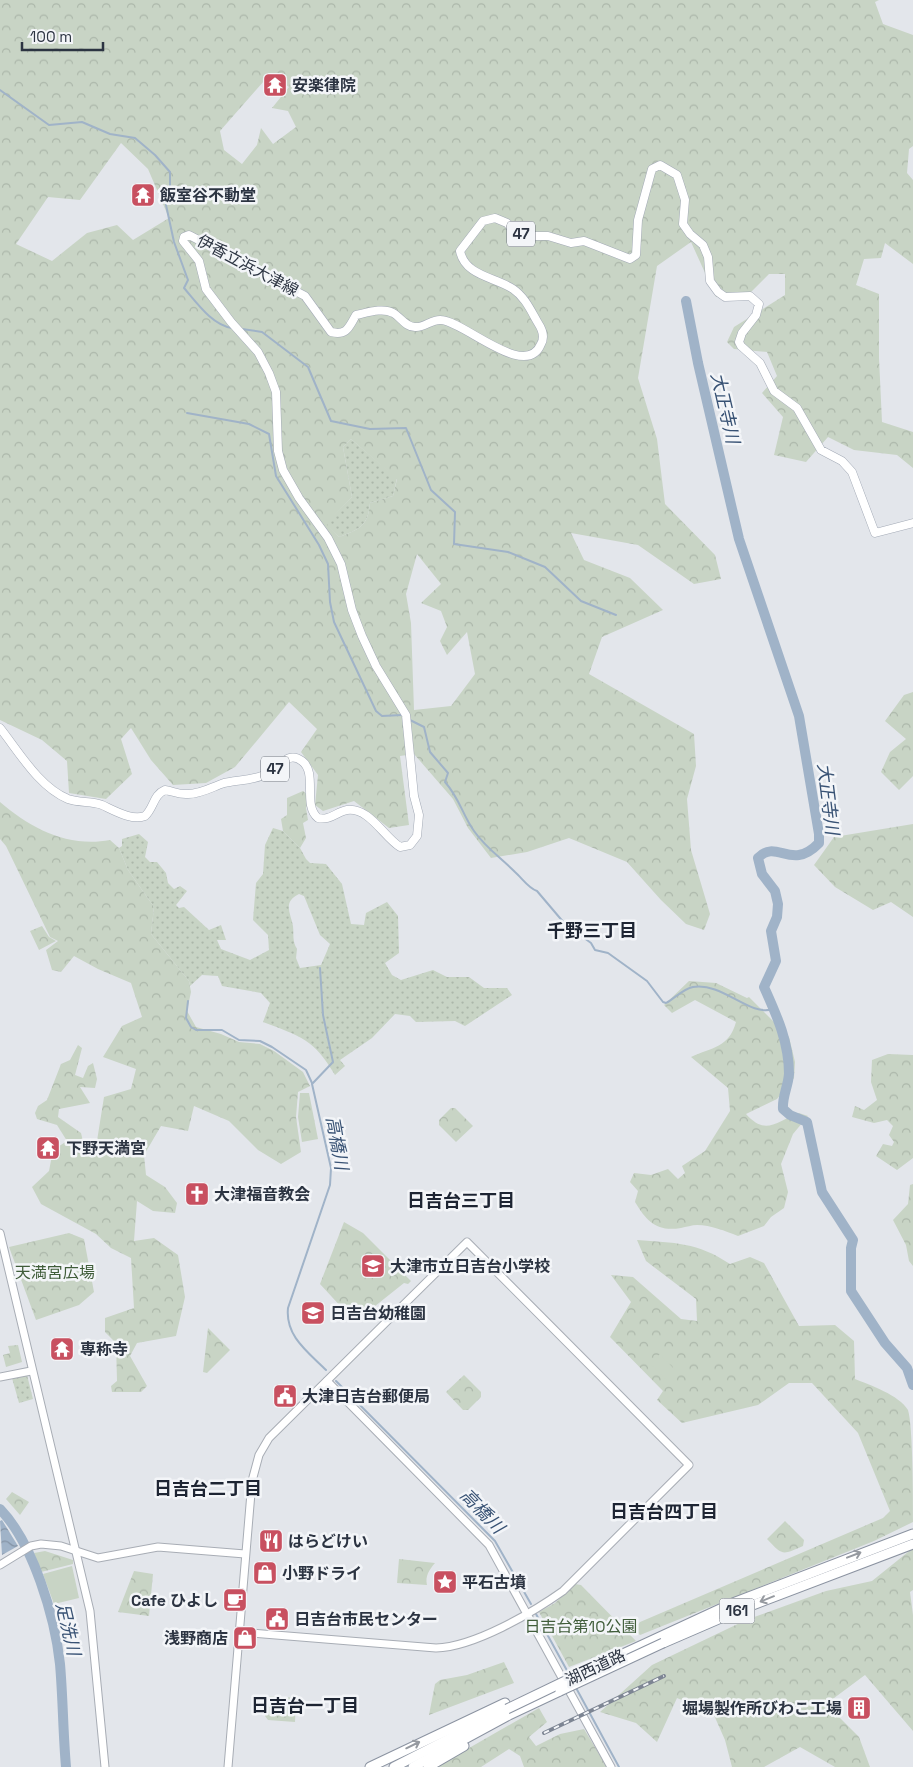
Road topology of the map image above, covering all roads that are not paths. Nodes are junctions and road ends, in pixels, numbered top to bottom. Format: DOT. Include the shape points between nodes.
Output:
graph roads {
  1 [pos="913,523"];
  2 [pos="0,728"];
  3 [pos="0,1233"];
  4 [pos="31,1371"];
  5 [pos="0,1377"];
  6 [pos="327,1381"];
  7 [pos="913,1534"];
  8 [pos="913,1544"];
  9 [pos="78,1553"];
  10 [pos="246,1554"];
  11 [pos="0,1565"];
  12 [pos="527,1613"];
  13 [pos="239,1632"];
  14 [pos="662,1640"];
  15 [pos="508,1711"];
  16 [pos="105,1767"];
  17 [pos="228,1767"];
  18 [pos="370,1767"];
  19 [pos="394,1767"];
  20 [pos="413,1767"];
  21 [pos="428,1767"];
  22 [pos="611,1767"];
  1 -- 2 [label="main road, 伊香立浜大津線 / 47" via="875,533 852,472 842,461 822,450 797,408 774,391 760,362 741,346 742,334 756,315 759,304 750,296 725,297 710,281 708,257 703,245 683,224 685,200 677,175 660,165 652,169 638,220 638,248 630,259 584,241 571,243 548,236 526,236 495,218 483,221 460,251 468,268 513,289 523,298 542,330 542,343 536,353 526,357 496,348 440,319 416,327 404,323 393,313 381,311 356,315 346,331 340,334 331,332 305,296 196,237 184,236 183,240 199,261 206,289 258,352 276,392 278,451 283,470 328,538 341,564 362,636 407,718 419,824 417,836 406,847 395,844 375,823 355,810 344,810 322,819 314,815 308,770 296,758 286,759 272,773 222,784 203,792 175,794 165,790 157,795 150,811 139,819 99,804 62,796 40,779"];
  3 -- 4 [label="street"];
  4 -- 5 [label="street"];
  4 -- 9 [label="street"];
  6 -- 10 [label="street" via="269,1438 259,1455 252,1481"];
  6 -- 12 [label="street" via="489,1545"];
  6 -- 12 [label="street" via="467,1242 689,1465 563,1591"];
  14 -- 7 [label="highway, 湖西道路 / 161, one-way" via="733,1603"];
  8 -- 14 [label="highway, 湖西道路 / 161, one-way"];
  9 -- 10 [label="street" via="103,1558 158,1547"];
  9 -- 11 [label="street" via="51,1544 28,1548"];
  9 -- 16 [label="street" via="90,1611"];
  10 -- 13 [label="street"];
  12 -- 13 [label="street" via="452,1647"];
  12 -- 22 [label="street"];
  13 -- 17 [label="street"];
  14 -- 15 [label="highway, 湖西道路 / 161, bridge" via="586,1671"];
  14 -- 15 [label="highway, 湖西道路 / 161, bridge" via="560,1691"];
  18 -- 15 [label="highway, one-way"];
  15 -- 19 [label="highway"];
  15 -- 20 [label="highway"];
  15 -- 21 [label="highway"];
}
